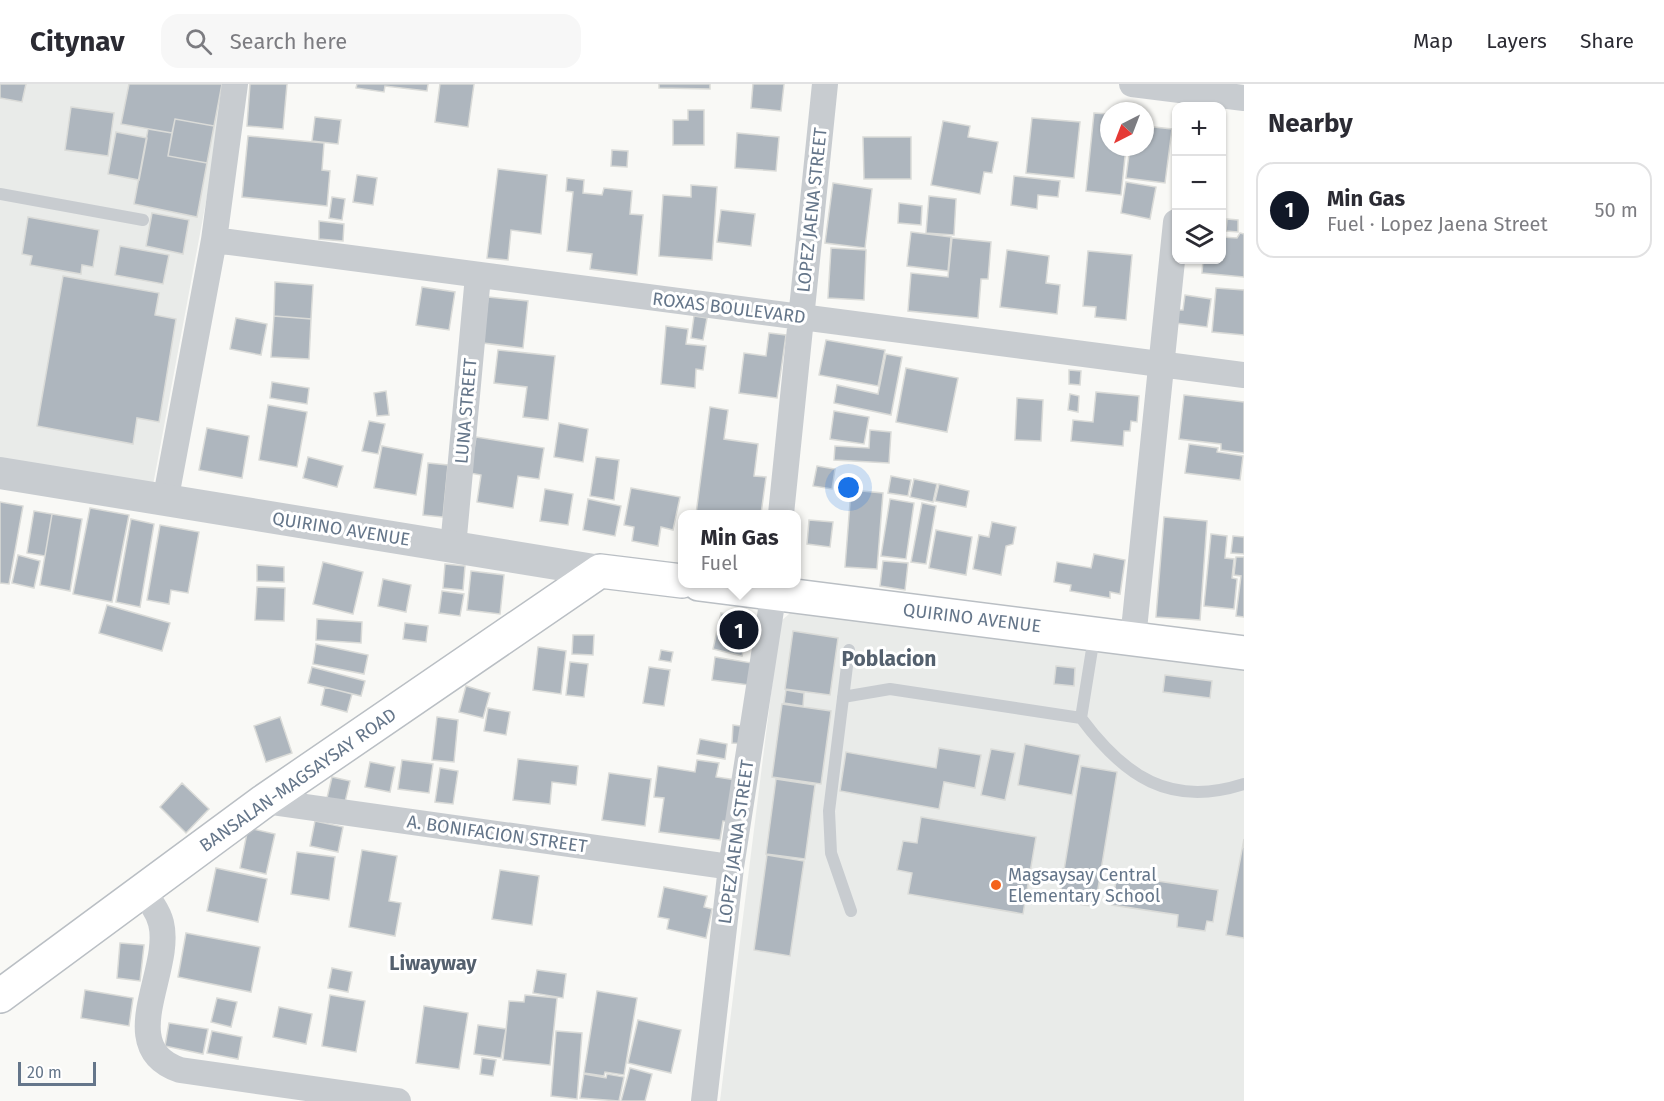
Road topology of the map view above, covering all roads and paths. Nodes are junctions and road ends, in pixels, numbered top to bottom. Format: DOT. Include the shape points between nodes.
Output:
graph roads {
  1 [pos="235,84"];
  2 [pos="825,84"];
  3 [pos="1132,84"];
  4 [pos="1200,94"];
  5 [pos="1244,98"];
  6 [pos="0,194"];
  7 [pos="143,220"];
  8 [pos="214,240"];
  9 [pos="1172,264"];
  10 [pos="478,276"];
  11 [pos="801,317"];
  12 [pos="1163,364"];
  13 [pos="1244,375"];
  14 [pos="0,473"];
  15 [pos="165,502"];
  16 [pos="781,510"];
  17 [pos="453,547"];
  18 [pos="600,571"];
  19 [pos="678,581"];
  20 [pos="774,588"];
  21 [pos="1095,634"];
  22 [pos="1133,639"];
  23 [pos="849,650"];
  24 [pos="1244,653"];
  25 [pos="843,697"];
  26 [pos="1081,718"];
  27 [pos="1244,784"];
  28 [pos="264,801"];
  29 [pos="731,867"];
  30 [pos="142,891"];
  31 [pos="851,911"];
  32 [pos="0,996"];
  33 [pos="398,1101"];
  34 [pos="704,1101"];
  1 -- 8 [label="street"];
  2 -- 11 [label="street, LOPEZ JAENA STREET"];
  3 -- 4 [label="street"];
  4 -- 5 [label="street"];
  6 -- 7 [label="lane"];
  8 -- 10 [label="street, ROXAS BOULEVARD"];
  8 -- 15 [label="street"];
  9 -- 12 [label="street"];
  10 -- 11 [label="street, ROXAS BOULEVARD"];
  10 -- 17 [label="street, LUNA STREET"];
  11 -- 12 [label="street, ROXAS BOULEVARD"];
  11 -- 16 [label="street, LOPEZ JAENA STREET"];
  12 -- 13 [label="street, ROXAS BOULEVARD"];
  12 -- 22 [label="street"];
  14 -- 15 [label="street, QUIRINO AVENUE"];
  15 -- 17 [label="street, QUIRINO AVENUE"];
  17 -- 18 [label="street, QUIRINO AVENUE"];
  18 -- 19 [label="main road, QUIRINO AVENUE"];
  18 -- 28 [label="main road, BANSALAN-MAGSAYSAY ROAD"];
  20 -- 21 [label="main road, QUIRINO AVENUE"];
  20 -- 29 [label="street, LOPEZ JAENA STREET"];
  21 -- 22 [label="main road, QUIRINO AVENUE"];
  21 -- 26 [label="lane"];
  22 -- 24 [label="main road, QUIRINO AVENUE"];
  23 -- 25 [label="lane"];
  25 -- 26 [label="lane" via="890,689"];
  25 -- 31 [label="lane" via="829,829 836,873"];
  26 -- 27 [label="lane" via="1123,766 1157,785 1201,791"];
  28 -- 29 [label="street, A. BONIFACION STREET"];
  28 -- 30 [label="main road, BANSALAN-MAGSAYSAY ROAD"];
  29 -- 34 [label="street, LOPEZ JAENA STREET"];
  30 -- 32 [label="main road, BANSALAN-MAGSAYSAY ROAD"];
  30 -- 33 [label="street" via="161,925 147,1029 150,1046 166,1065"];
}
